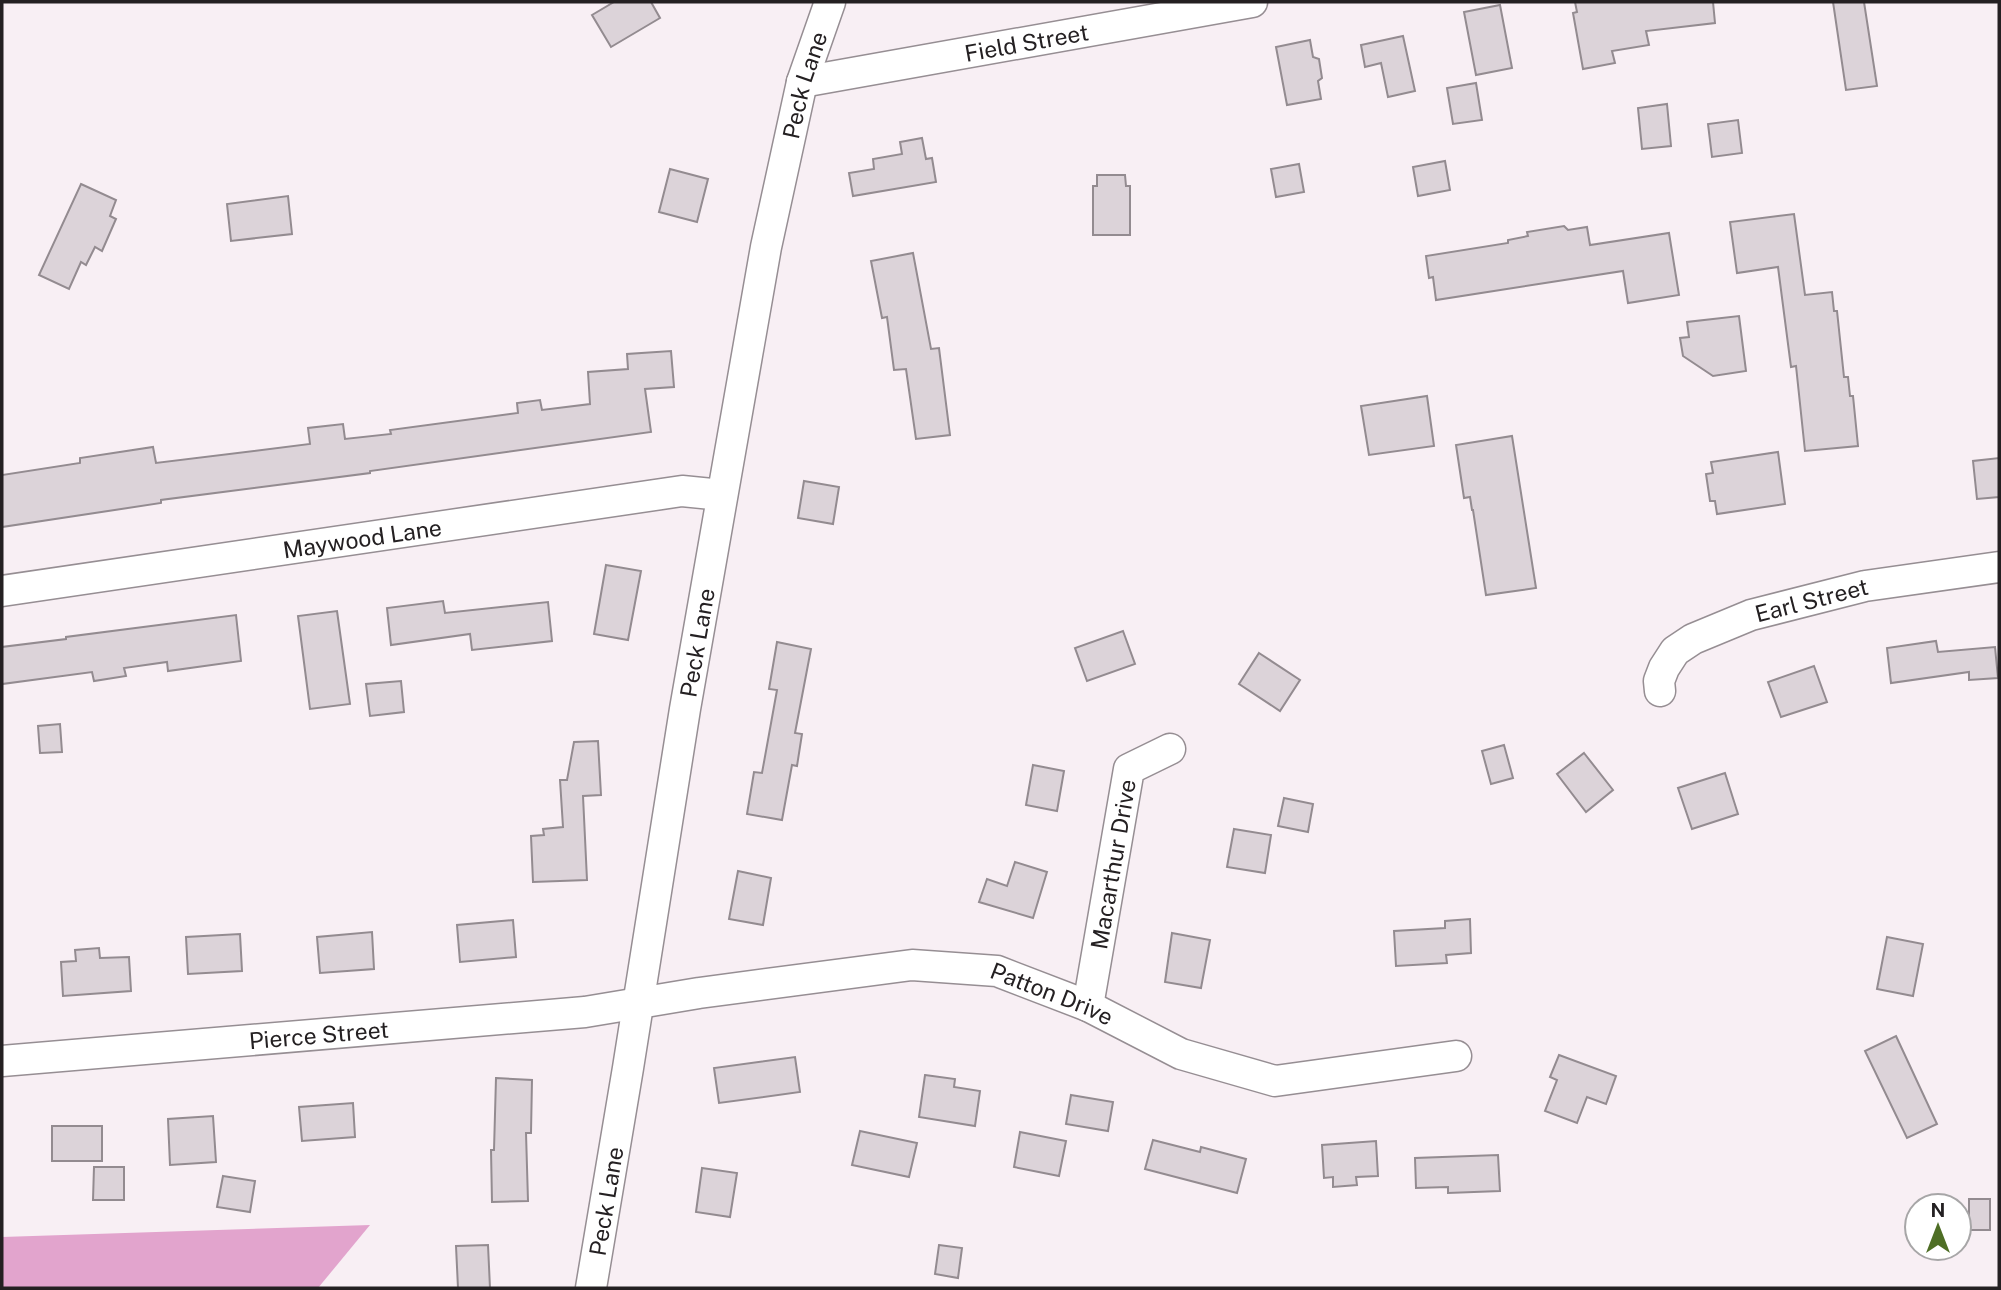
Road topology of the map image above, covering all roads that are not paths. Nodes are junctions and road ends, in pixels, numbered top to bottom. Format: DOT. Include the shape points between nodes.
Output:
graph roads {
  1 [pos="830,2"];
  2 [pos="1252,2"];
  3 [pos="802,82"];
  4 [pos="722,495"];
  5 [pos="1999,567"];
  6 [pos="2,591"];
  7 [pos="1660,691"];
  8 [pos="1170,749"];
  9 [pos="638,1004"];
  10 [pos="1088,1006"];
  11 [pos="1456,1056"];
  12 [pos="2,1061"];
  13 [pos="591,1288"];
  1 -- 3 [label="street, Peck Lane"];
  2 -- 3 [label="street, Field Street"];
  3 -- 4 [label="street, Peck Lane" via="766,247"];
  4 -- 6 [label="street, Maywood Lane" via="682,491"];
  4 -- 9 [label="street, Peck Lane"];
  5 -- 7 [label="street, Earl Street" via="1865,586 1751,615 1675,651 1659,681"];
  8 -- 10 [label="street, Macarthur Drive" via="1129,769"];
  9 -- 10 [label="street, Patton Drive" via="912,965 997,971"];
  9 -- 12 [label="street, Pierce Street"];
  9 -- 13 [label="street, Peck Lane"];
  10 -- 11 [label="street, Patton Drive" via="1181,1054 1275,1081"];
}
